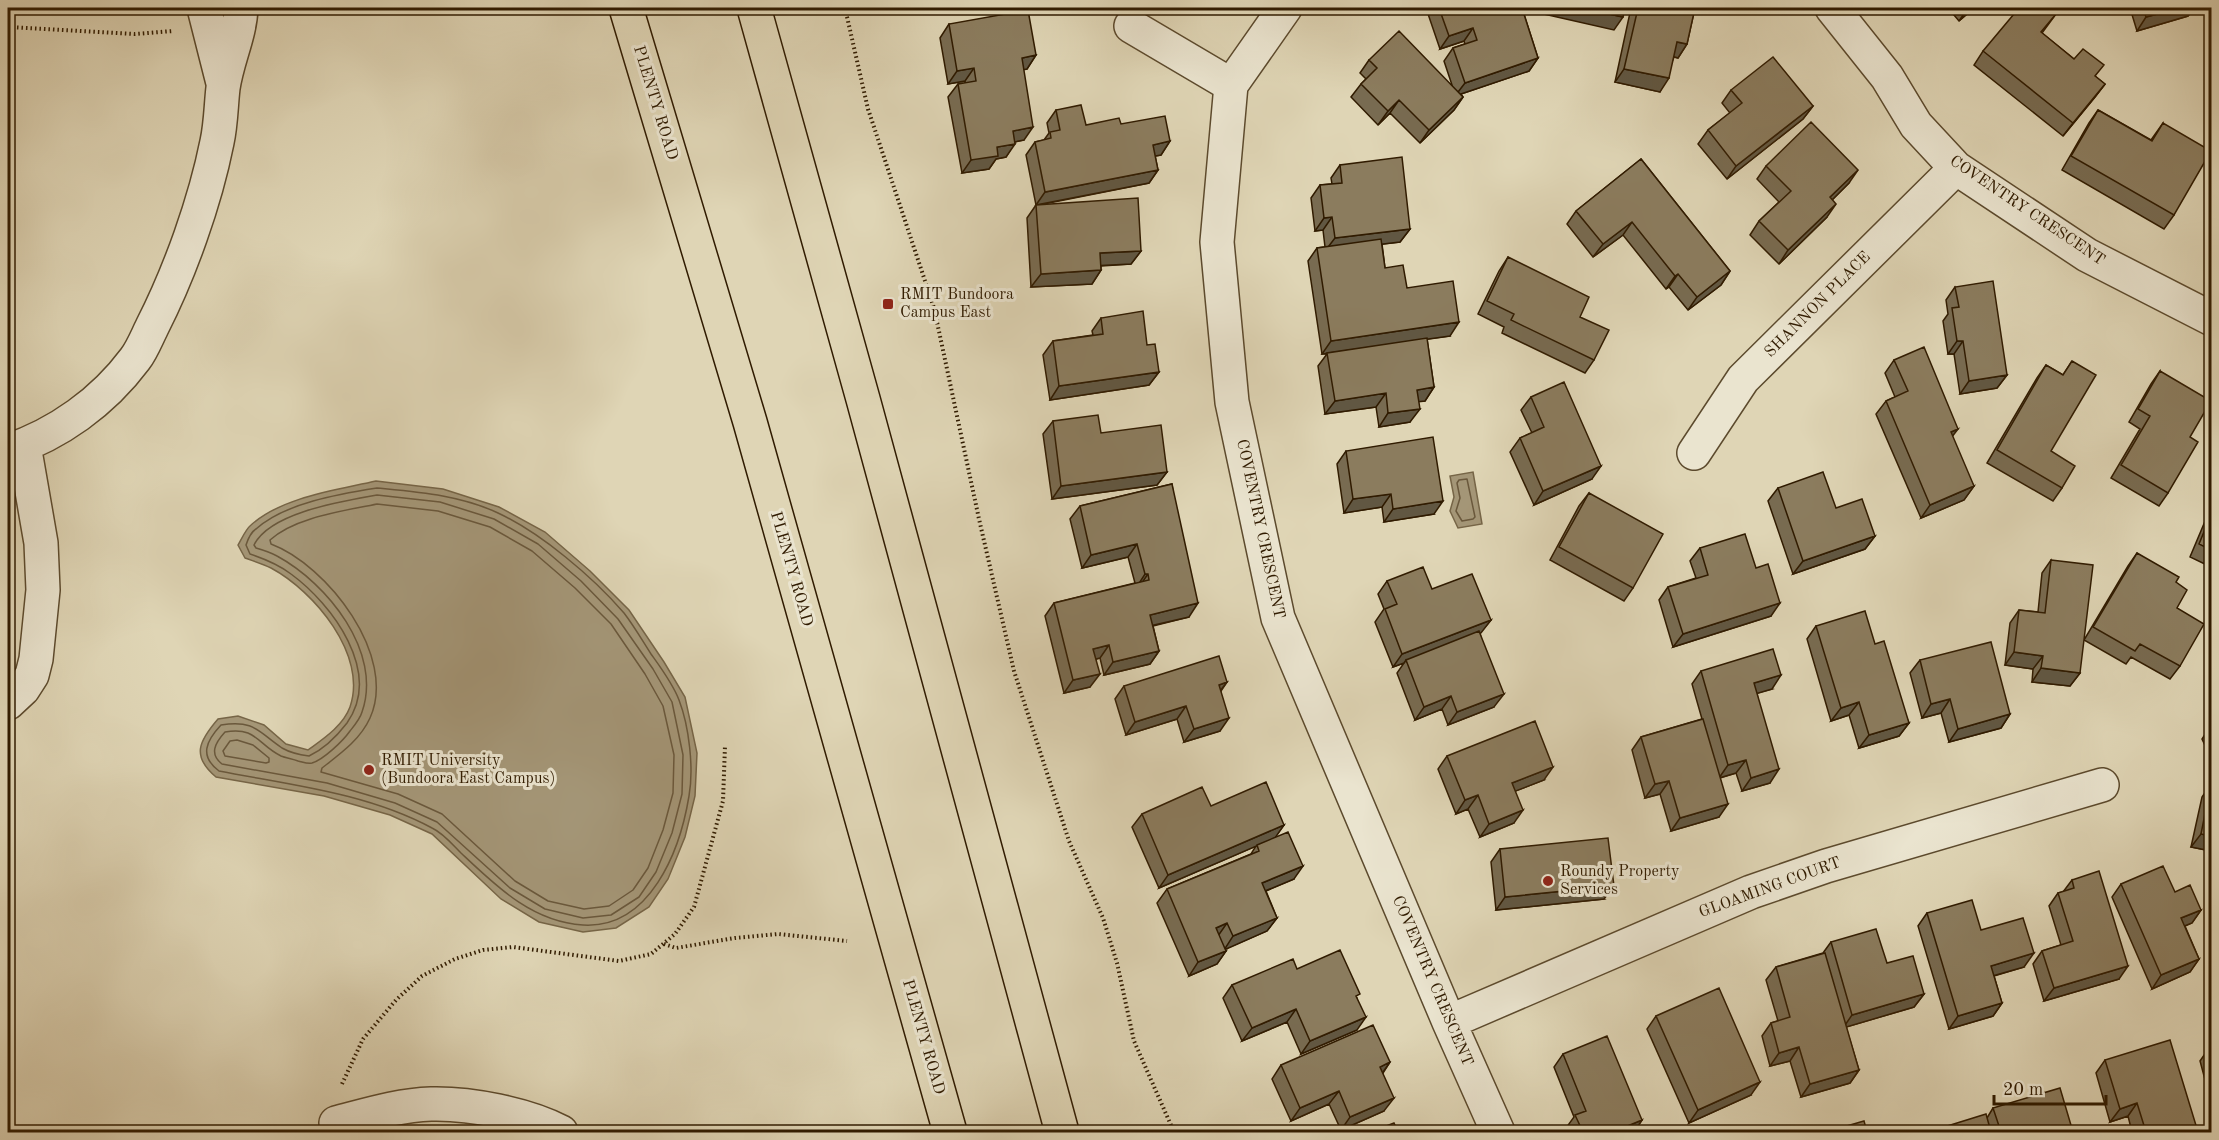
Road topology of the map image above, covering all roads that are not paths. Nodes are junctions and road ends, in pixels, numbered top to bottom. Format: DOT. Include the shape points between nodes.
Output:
graph roads {
  1 [pos="241,8"];
  2 [pos="626,8"];
  3 [pos="754,8"];
  4 [pos="1286,8"];
  5 [pos="1832,8"];
  6 [pos="206,18"];
  7 [pos="1131,26"];
  8 [pos="224,85"];
  9 [pos="1231,85"];
  10 [pos="1956,168"];
  11 [pos="2211,320"];
  12 [pos="16,448"];
  13 [pos="1694,453"];
  14 [pos="8,703"];
  15 [pos="2102,785"];
  16 [pos="1449,1022"];
  17 [pos="339,1132"];
  18 [pos="561,1132"];
  19 [pos="950,1132"];
  20 [pos="1062,1132"];
  21 [pos="1498,1132"];
  1 -- 8 [label="street"];
  2 -- 19 [label="highway, PLENTY ROAD" via="753,434"];
  3 -- 20 [label="highway"];
  4 -- 9 [label="street"];
  5 -- 10 [label="street, COVENTRY CRESCENT" via="1887,77 1916,125"];
  6 -- 8 [label="street"];
  7 -- 9 [label="street"];
  8 -- 12 [label="street" via="217,141 201,202 166,298 136,358 103,394 68,423"];
  9 -- 16 [label="street, COVENTRY CRESCENT" via="1217,242 1233,402 1278,618"];
  10 -- 11 [label="street, COVENTRY CRESCENT" via="2086,255"];
  10 -- 13 [label="street, SHANNON PLACE" via="1743,379"];
  12 -- 14 [label="street" via="41,543 44,590 32,675"];
  15 -- 16 [label="street, GLOAMING COURT" via="1826,866 1751,892"];
  16 -- 21 [label="street, COVENTRY CRESCENT"];
  17 -- 18 [label="street" via="336,1123 431,1104 490,1109"];
}
